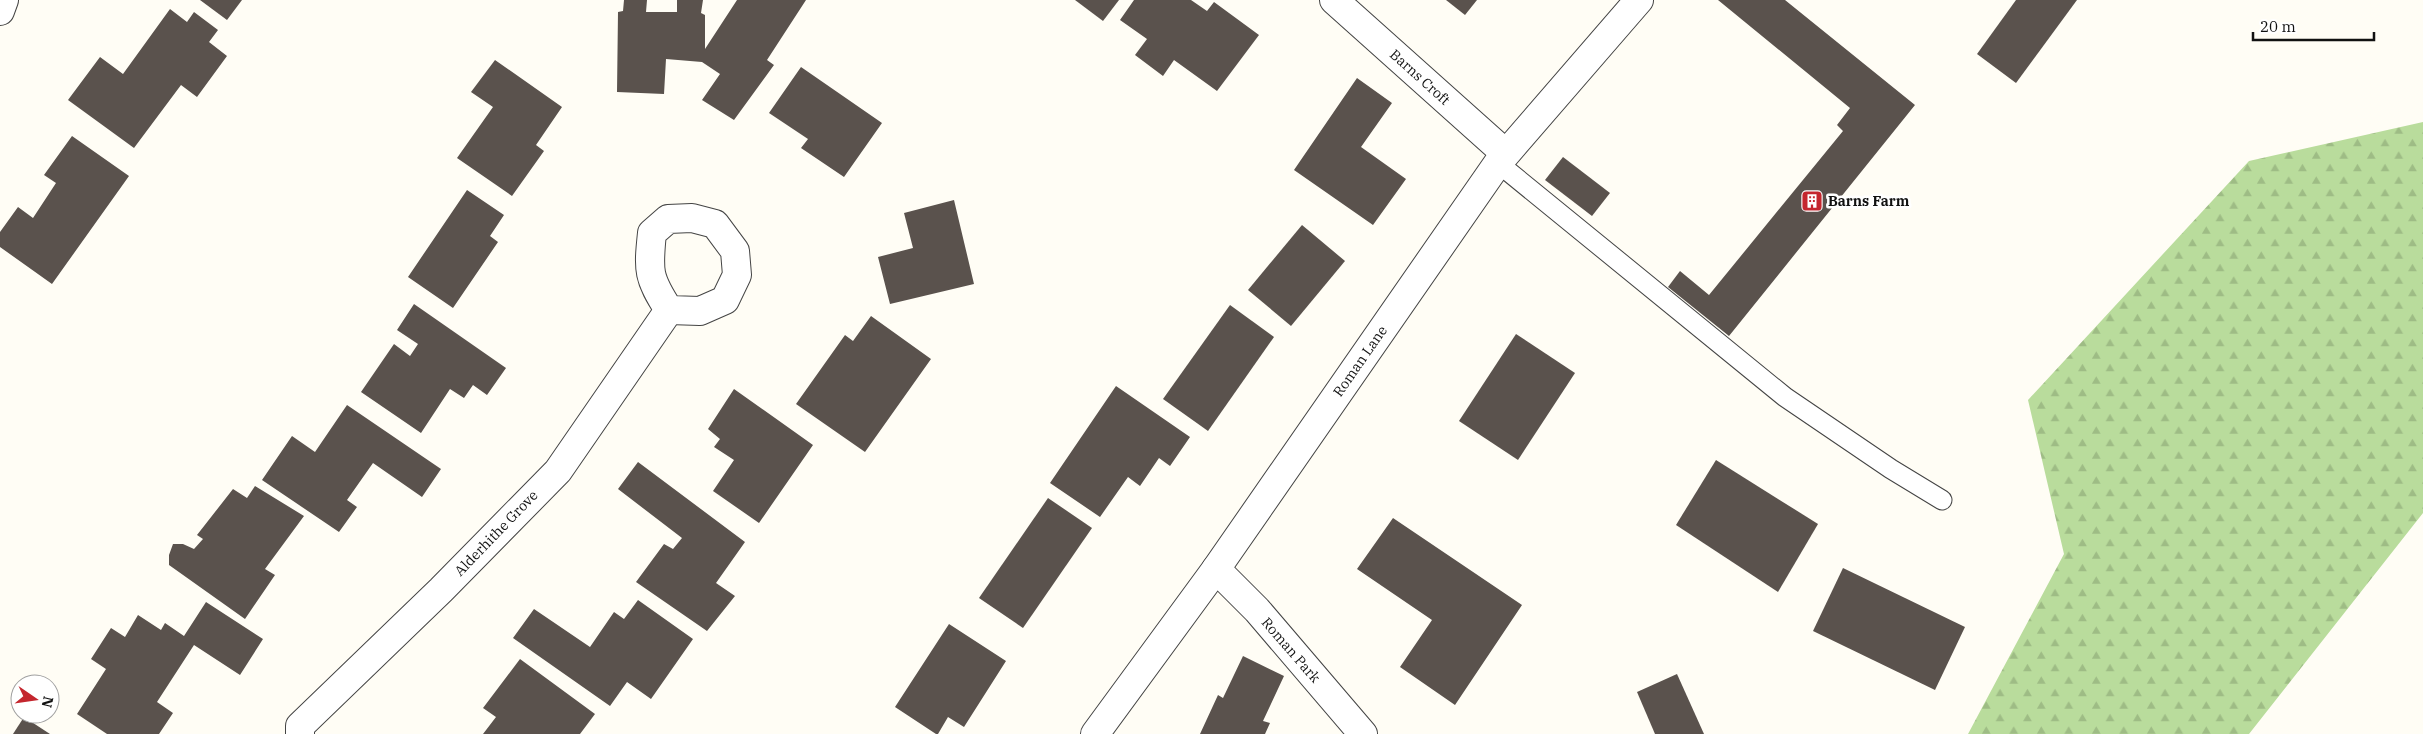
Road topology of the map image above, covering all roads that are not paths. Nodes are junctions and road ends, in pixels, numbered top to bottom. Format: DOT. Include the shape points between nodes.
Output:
graph roads {
  1 [pos="4,0"];
  2 [pos="1334,0"];
  3 [pos="1639,0"];
  4 [pos="0,10"];
  5 [pos="1502,158"];
  6 [pos="669,310"];
  7 [pos="1942,500"];
  8 [pos="1216,569"];
  9 [pos="300,734"];
  10 [pos="1095,734"];
  11 [pos="1364,734"];
  1 -- 4 [label="street"];
  2 -- 5 [label="street, Barns Croft"];
  3 -- 5 [label="street, Roman Lane"];
  5 -- 7 [label="lane" via="1785,397 1890,469"];
  5 -- 8 [label="street, Roman Lane"];
  6 -- 9 [label="street, Alderhithe Grove" via="558,470 441,590 300,726"];
  8 -- 10 [label="street, Roman Lane"];
  8 -- 11 [label="street, Roman Park" via="1257,610"];
}
